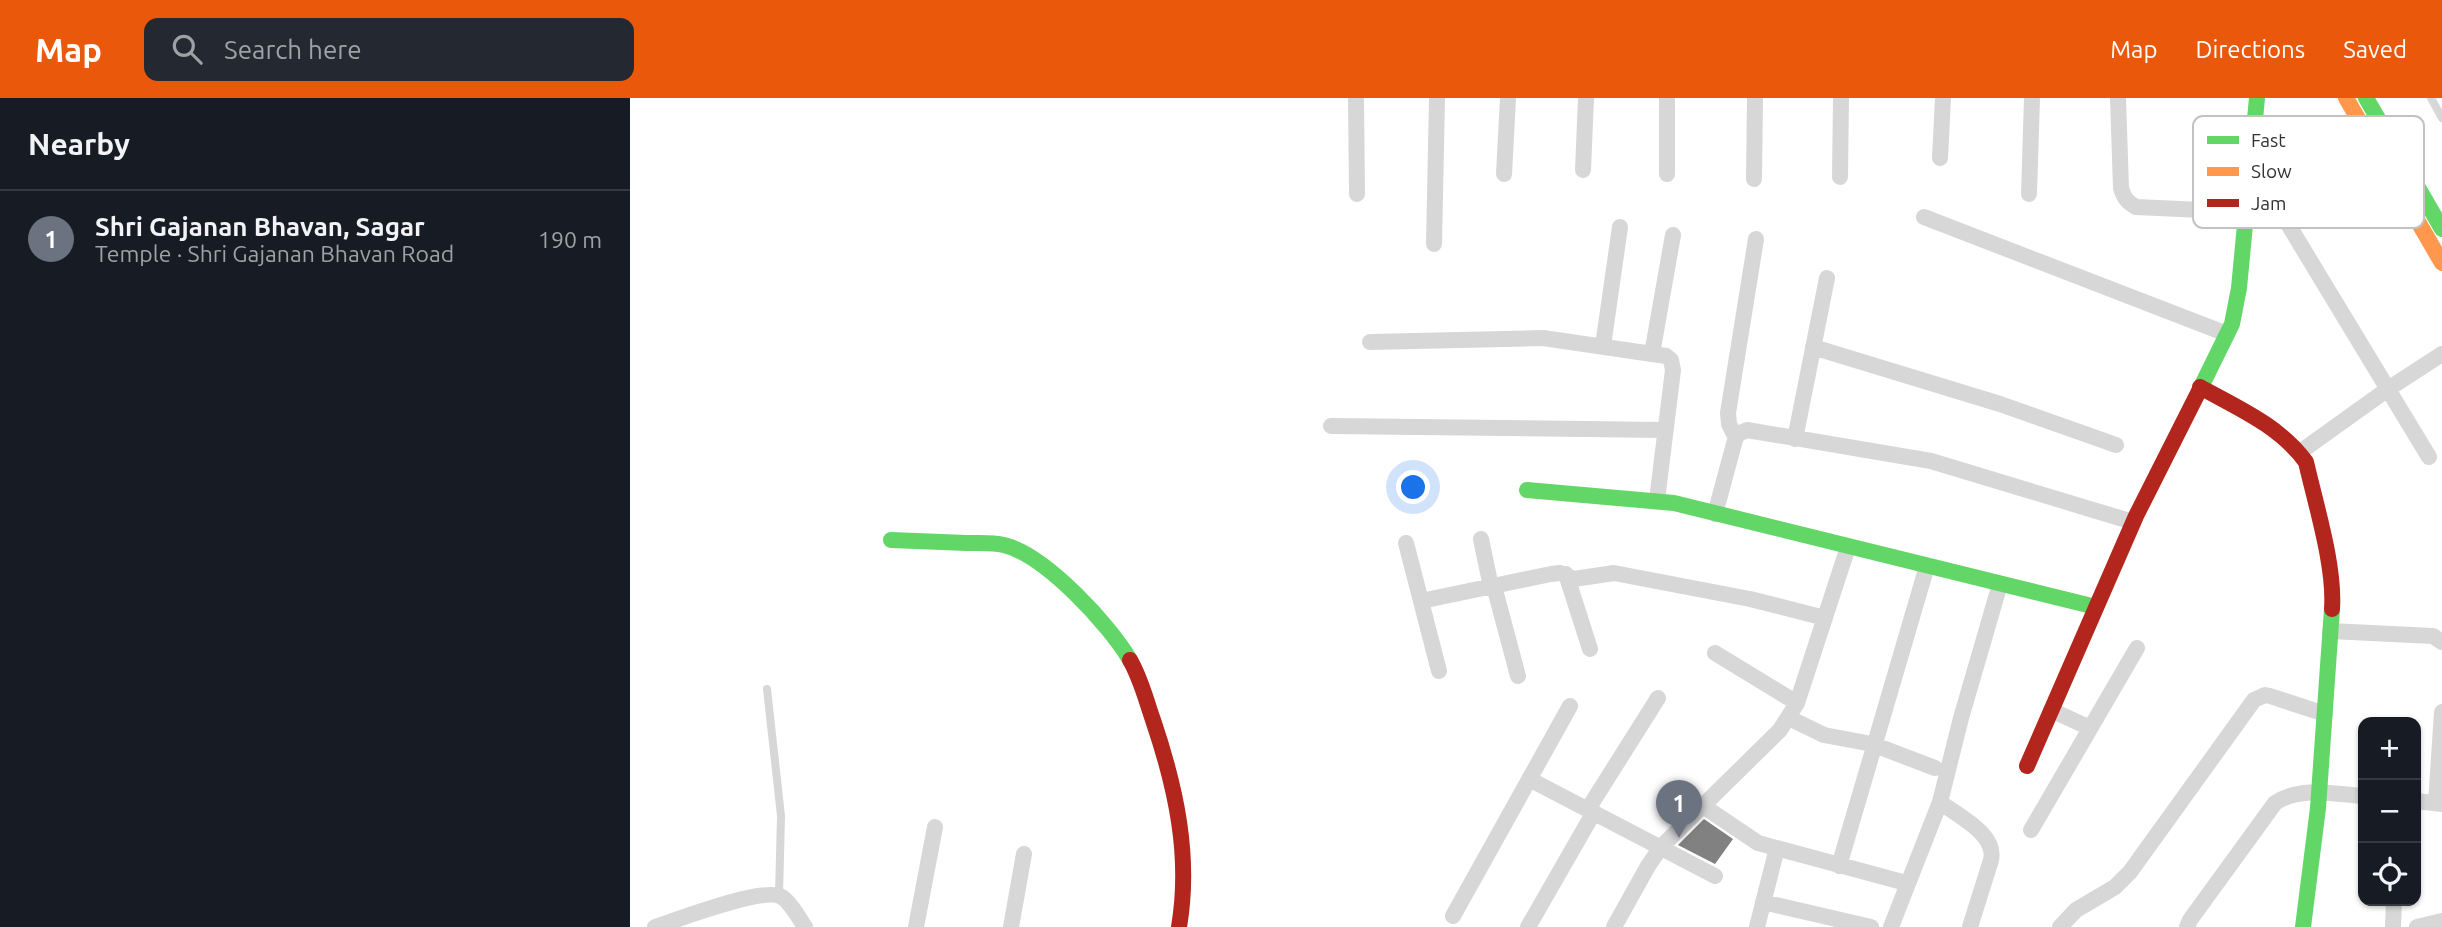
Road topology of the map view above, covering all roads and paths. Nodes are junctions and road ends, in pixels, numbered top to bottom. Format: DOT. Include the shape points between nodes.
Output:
graph roads {
  1 [pos="1356,98"];
  2 [pos="1437,98"];
  3 [pos="1508,98"];
  4 [pos="1586,98"];
  5 [pos="1667,98"];
  6 [pos="1755,98"];
  7 [pos="1841,98"];
  8 [pos="1943,98"];
  9 [pos="2032,98"];
  10 [pos="2118,98"];
  11 [pos="2257,98"];
  12 [pos="2346,98"];
  13 [pos="2366,98"];
  14 [pos="2431,98"];
  15 [pos="2255,116"];
  16 [pos="2357,116"];
  17 [pos="2377,116"];
  18 [pos="2442,118"];
  19 [pos="1940,158"];
  20 [pos="1583,170"];
  21 [pos="1504,174"];
  22 [pos="1667,174"];
  23 [pos="1840,177"];
  24 [pos="1754,179"];
  25 [pos="2424,193"];
  26 [pos="1356,194"];
  27 [pos="2029,194"];
  28 [pos="2193,210"];
  29 [pos="1924,217"];
  30 [pos="2439,218"];
  31 [pos="1620,227"];
  32 [pos="2244,228"];
  33 [pos="2290,228"];
  34 [pos="2422,228"];
  35 [pos="1673,235"];
  36 [pos="1756,239"];
  37 [pos="1434,244"];
  38 [pos="2442,262"];
  39 [pos="1827,278"];
  40 [pos="2227,334"];
  41 [pos="1370,342"];
  42 [pos="1603,346"];
  43 [pos="1813,348"];
  44 [pos="1651,354"];
  45 [pos="2442,354"];
  46 [pos="2200,387"];
  47 [pos="2388,389"];
  48 [pos="1331,426"];
  49 [pos="1665,430"];
  50 [pos="1736,438"];
  51 [pos="1795,439"];
  52 [pos="2116,445"];
  53 [pos="2300,452"];
  54 [pos="2429,457"];
  55 [pos="1527,490"];
  56 [pos="1657,500"];
  57 [pos="1715,514"];
  58 [pos="2133,522"];
  59 [pos="1481,539"];
  60 [pos="891,540"];
  61 [pos="1406,543"];
  62 [pos="1848,547"];
  63 [pos="1927,566"];
  64 [pos="1566,574"];
  65 [pos="2000,584"];
  66 [pos="1493,586"];
  67 [pos="1421,601"];
  68 [pos="2096,607"];
  69 [pos="1825,618"];
  70 [pos="2330,631"];
  71 [pos="2442,642"];
  72 [pos="2137,648"];
  73 [pos="1590,649"];
  74 [pos="1715,653"];
  75 [pos="1439,671"];
  76 [pos="1518,676"];
  77 [pos="767,689"];
  78 [pos="1658,698"];
  79 [pos="1797,703"];
  80 [pos="1570,706"];
  81 [pos="2051,710"];
  82 [pos="2442,712"];
  83 [pos="2325,714"];
  84 [pos="1785,724"];
  85 [pos="2090,728"];
  86 [pos="1873,751"];
  87 [pos="2027,766"];
  88 [pos="1941,776"];
  89 [pos="1529,779"];
  90 [pos="2319,792"];
  91 [pos="2358,796"];
  92 [pos="1940,802"];
  93 [pos="2421,802"];
  94 [pos="2439,804"];
  95 [pos="1703,806"];
  96 [pos="1591,811"];
  97 [pos="935,827"];
  98 [pos="2031,830"];
  99 [pos="1661,847"];
  100 [pos="1777,848"];
  101 [pos="1024,854"];
  102 [pos="1839,866"];
  103 [pos="1715,876"];
  104 [pos="1906,883"];
  105 [pos="779,895"];
  106 [pos="1763,902"];
  107 [pos="2394,906"];
  108 [pos="1453,916"];
  109 [pos="2442,921"];
  110 [pos="655,927"];
  111 [pos="805,927"];
  112 [pos="916,927"];
  113 [pos="1011,927"];
  114 [pos="1179,927"];
  115 [pos="1528,927"];
  116 [pos="1614,927"];
  117 [pos="1757,927"];
  118 [pos="1871,927"];
  119 [pos="1891,927"];
  120 [pos="1970,927"];
  121 [pos="2060,927"];
  122 [pos="2187,927"];
  123 [pos="2303,927"];
  124 [pos="2393,927"];
  125 [pos="2417,927"];
  1 -- 26 [label="street"];
  2 -- 37 [label="street"];
  3 -- 21 [label="street"];
  4 -- 20 [label="street"];
  5 -- 22 [label="street"];
  6 -- 24 [label="street"];
  7 -- 23 [label="street"];
  8 -- 19 [label="street"];
  9 -- 27 [label="street"];
  10 -- 28 [label="street" via="2124,197 2136,207"];
  11 -- 15 [label="street"];
  12 -- 16 [label="street"];
  13 -- 17 [label="street"];
  14 -- 18 [label="lane"];
  25 -- 30 [label="street"];
  29 -- 40 [label="street"];
  31 -- 42 [label="street"];
  32 -- 40 [label="street" via="2236,306"];
  33 -- 47 [label="street"];
  34 -- 38 [label="street"];
  35 -- 44 [label="street"];
  36 -- 50 [label="street" via="1728,413"];
  39 -- 43 [label="street"];
  40 -- 46 [label="street"];
  41 -- 42 [label="street" via="1543,338"];
  42 -- 44 [label="street"];
  43 -- 51 [label="street"];
  43 -- 52 [label="street" via="2000,404"];
  44 -- 49 [label="street" via="1666,356 1672,365"];
  45 -- 47 [label="street"];
  46 -- 53 [label="street" via="2283,436"];
  46 -- 58 [label="street"];
  47 -- 53 [label="street"];
  47 -- 54 [label="street"];
  48 -- 49 [label="street"];
  49 -- 56 [label="street"];
  50 -- 51 [label="street" via="1747,430"];
  50 -- 57 [label="street"];
  51 -- 58 [label="street" via="1931,461"];
  53 -- 70 [label="street" via="2329,565"];
  55 -- 56 [label="street"];
  56 -- 57 [label="street"];
  57 -- 62 [label="street"];
  58 -- 68 [label="street"];
  59 -- 66 [label="street"];
  60 -- 114 [label="street" via="1015,547 1089,606 1116,640 1135,669 1167,763 1181,825 1185,874"];
  61 -- 67 [label="street"];
  62 -- 63 [label="street"];
  62 -- 69 [label="street"];
  63 -- 65 [label="street"];
  63 -- 86 [label="street"];
  64 -- 66 [label="street"];
  64 -- 69 [label="street" via="1574,579 1614,573"];
  64 -- 73 [label="street"];
  65 -- 68 [label="street"];
  65 -- 88 [label="street"];
  66 -- 67 [label="street"];
  66 -- 76 [label="street"];
  67 -- 75 [label="street"];
  68 -- 81 [label="street"];
  69 -- 79 [label="street"];
  70 -- 71 [label="street" via="2433,636"];
  70 -- 83 [label="street"];
  72 -- 85 [label="street"];
  74 -- 79 [label="street"];
  77 -- 105 [label="lane" via="781,816"];
  78 -- 96 [label="street"];
  79 -- 84 [label="street"];
  80 -- 89 [label="street"];
  81 -- 85 [label="street"];
  81 -- 87 [label="street"];
  82 -- 94 [label="street"];
  83 -- 90 [label="street"];
  83 -- 121 [label="street" via="2265,695 2254,700 2130,872"];
  84 -- 86 [label="street"];
  84 -- 95 [label="street"];
  85 -- 98 [label="street"];
  86 -- 88 [label="street"];
  86 -- 102 [label="street"];
  88 -- 92 [label="street"];
  89 -- 96 [label="street"];
  89 -- 108 [label="street"];
  90 -- 91 [label="street"];
  90 -- 122 [label="street" via="2288,796 2275,803"];
  90 -- 123 [label="street"];
  92 -- 104 [label="street"];
  92 -- 120 [label="street" via="1992,845"];
  93 -- 94 [label="street"];
  95 -- 99 [label="street"];
  95 -- 100 [label="street" via="1750,839"];
  96 -- 99 [label="street"];
  96 -- 115 [label="street"];
  97 -- 112 [label="street"];
  99 -- 103 [label="street"];
  99 -- 116 [label="street"];
  100 -- 102 [label="street"];
  100 -- 106 [label="street"];
  101 -- 113 [label="street"];
  102 -- 104 [label="street"];
  104 -- 119 [label="street"];
  105 -- 110 [label="street" via="743,898"];
  105 -- 111 [label="street"];
  106 -- 117 [label="street"];
  106 -- 118 [label="street"];
  107 -- 124 [label="street"];
  109 -- 125 [label="street"];
}
